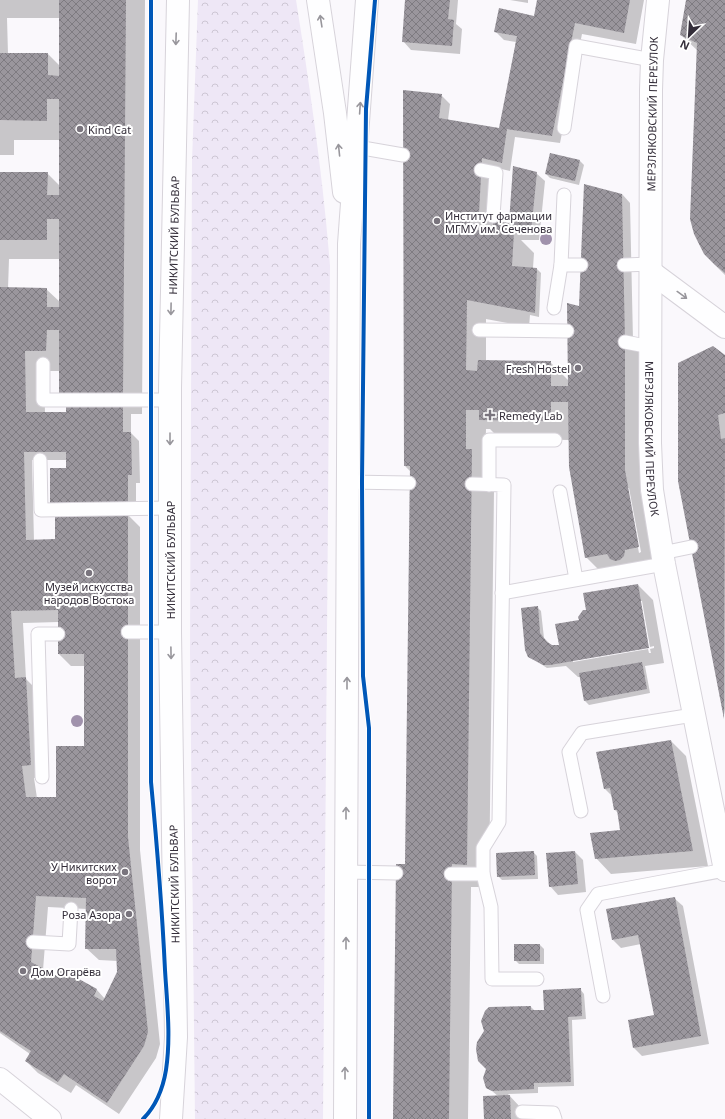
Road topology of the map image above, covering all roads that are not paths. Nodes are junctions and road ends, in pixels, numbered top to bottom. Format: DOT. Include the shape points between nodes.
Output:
graph roads {
  1 [pos="178,0"];
  2 [pos="318,0"];
  3 [pos="367,0"];
  4 [pos="658,0"];
  5 [pos="652,60"];
  6 [pos="564,128"];
  7 [pos="357,147"];
  8 [pos="403,155"];
  9 [pos="481,170"];
  10 [pos="564,195"];
  11 [pos="493,216"];
  12 [pos="349,244"];
  13 [pos="561,265"];
  14 [pos="581,265"];
  15 [pos="624,265"];
  16 [pos="651,268"];
  17 [pos="554,308"];
  18 [pos="725,327"];
  19 [pos="479,330"];
  20 [pos="567,331"];
  21 [pos="625,342"];
  22 [pos="651,347"];
  23 [pos="43,364"];
  24 [pos="170,400"];
  25 [pos="555,440"];
  26 [pos="40,460"];
  27 [pos="348,482"];
  28 [pos="409,483"];
  29 [pos="472,484"];
  30 [pos="489,484"];
  31 [pos="560,492"];
  32 [pos="170,508"];
  33 [pos="692,547"];
  34 [pos="663,559"];
  35 [pos="576,580"];
  36 [pos="502,593"];
  37 [pos="128,632"];
  38 [pos="170,632"];
  39 [pos="58,634"];
  40 [pos="693,715"];
  41 [pos="42,777"];
  42 [pos="581,811"];
  43 [pos="725,870"];
  44 [pos="346,872"];
  45 [pos="396,873"];
  46 [pos="451,874"];
  47 [pos="483,874"];
  48 [pos="71,909"];
  49 [pos="32,942"];
  50 [pos="537,979"];
  51 [pos="603,996"];
  52 [pos="0,1078"];
  53 [pos="522,1112"];
  54 [pos="50,1119"];
  55 [pos="172,1119"];
  56 [pos="345,1119"];
  57 [pos="555,1119"];
  1 -- 24 [label="main road, НИКИТСКИЙ БУЛЬВАР, one-way"];
  12 -- 2 [label="main road, one-way" via="335,113"];
  7 -- 3 [label="main road, one-way"];
  4 -- 5 [label="main road, МЕРЗЛЯКОВСКИЙ ПЕРЕУЛОК"];
  5 -- 6 [label="lane" via="576,46"];
  5 -- 16 [label="main road, МЕРЗЛЯКОВСКИЙ ПЕРЕУЛОК"];
  7 -- 8 [label="lane"];
  7 -- 12 [label="main road"];
  9 -- 11 [label="lane" via="496,173"];
  10 -- 13 [label="lane"];
  12 -- 27 [label="main road"];
  13 -- 14 [label="lane"];
  13 -- 17 [label="lane"];
  15 -- 16 [label="lane"];
  16 -- 18 [label="main road, one-way"];
  16 -- 22 [label="main road, МЕРЗЛЯКОВСКИЙ ПЕРЕУЛОК"];
  19 -- 20 [label="lane"];
  21 -- 22 [label="lane"];
  22 -- 34 [label="main road, МЕРЗЛЯКОВСКИЙ ПЕРЕУЛОК" via="652,490"];
  23 -- 24 [label="lane" via="44,400"];
  24 -- 32 [label="main road, НИКИТСКИЙ БУЛЬВАР, one-way"];
  25 -- 30 [label="lane" via="489,440"];
  26 -- 32 [label="lane" via="40,510"];
  27 -- 28 [label="lane"];
  44 -- 27 [label="main road, one-way"];
  29 -- 30 [label="lane"];
  30 -- 36 [label="lane" via="504,485"];
  31 -- 35 [label="lane"];
  32 -- 38 [label="main road, НИКИТСКИЙ БУЛЬВАР"];
  33 -- 34 [label="lane"];
  34 -- 35 [label="lane"];
  34 -- 40 [label="main road, МЕРЗЛЯКОВСКИЙ ПЕРЕУЛОК"];
  35 -- 36 [label="lane"];
  36 -- 47 [label="lane" via="499,822 483,848"];
  37 -- 38 [label="lane"];
  38 -- 55 [label="main road, НИКИТСКИЙ БУЛЬВАР, one-way" via="176,1037"];
  39 -- 41 [label="lane" via="38,634"];
  40 -- 42 [label="lane" via="582,733 569,752"];
  40 -- 43 [label="main road, МЕРЗЛЯКОВСКИЙ ПЕРЕУЛОК"];
  43 -- 51 [label="lane" via="598,894 587,910"];
  44 -- 45 [label="lane"];
  56 -- 44 [label="main road, one-way"];
  46 -- 47 [label="lane"];
  47 -- 50 [label="lane" via="491,907 492,979"];
  48 -- 49 [label="lane" via="69,944"];
  52 -- 54 [label="main road"];
  53 -- 57 [label="lane" via="553,1113"];
}
